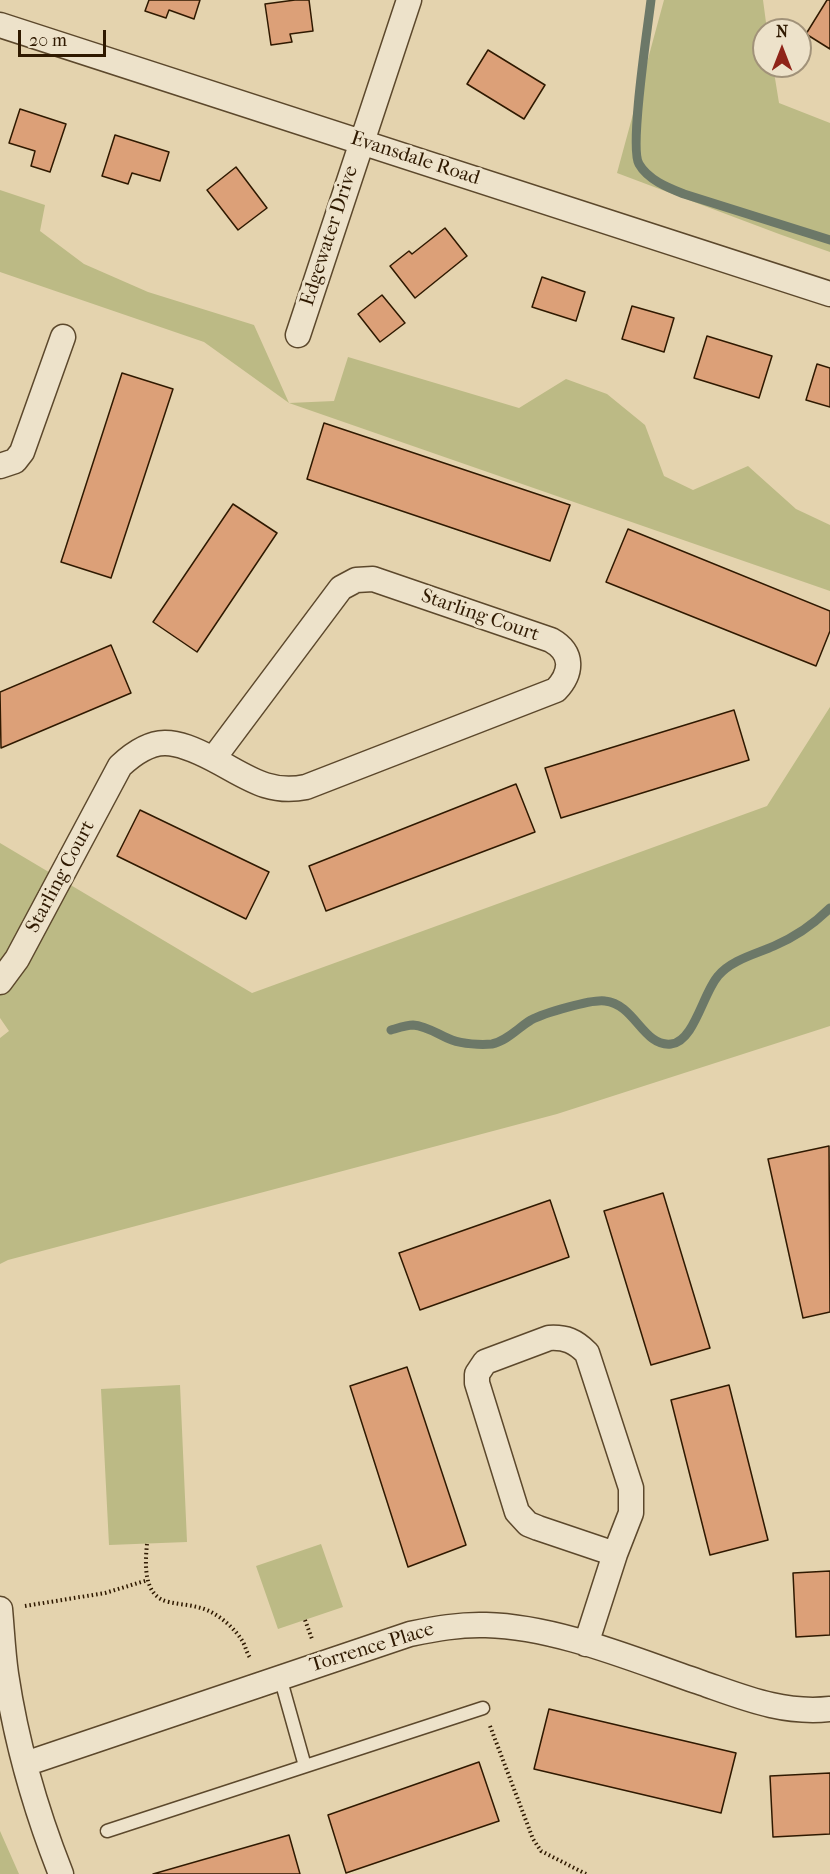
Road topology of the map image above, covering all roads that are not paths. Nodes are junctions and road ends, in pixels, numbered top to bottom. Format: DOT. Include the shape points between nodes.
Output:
graph roads {
  1 [pos="409,0"];
  2 [pos="0,24"];
  3 [pos="362,141"];
  4 [pos="830,294"];
  5 [pos="298,335"];
  6 [pos="63,338"];
  7 [pos="0,466"];
  8 [pos="213,759"];
  9 [pos="0,982"];
  10 [pos="615,1554"];
  11 [pos="0,1610"];
  12 [pos="586,1644"];
  13 [pos="270,1680"];
  14 [pos="483,1708"];
  15 [pos="830,1709"];
  16 [pos="25,1764"];
  17 [pos="305,1766"];
  18 [pos="107,1831"];
  19 [pos="61,1874"];
  1 -- 3 [label="street, Edgewater Drive"];
  2 -- 3 [label="street, Evansdale Road"];
  3 -- 4 [label="street, Evansdale Road"];
  3 -- 5 [label="street, Edgewater Drive"];
  6 -- 7 [label="street" via="22,452 15,461"];
  8 -- 8 [label="street, Starling Court" via="270,788 306,787 556,690 566,680 567,656 551,640 373,579 356,580 341,588"];
  8 -- 9 [label="street, Starling Court" via="189,747 163,743 135,753 120,766 17,959"];
  10 -- 10 [label="street" via="631,1513 631,1488 586,1353 576,1342 549,1338 485,1362 477,1374 477,1383 517,1512 537,1528"];
  10 -- 12 [label="street"];
  11 -- 16 [label="street" via="6,1673"];
  12 -- 13 [label="street, Torrence Place" via="519,1628 443,1627"];
  12 -- 15 [label="street, Torrence Place" via="770,1706 803,1711"];
  13 -- 16 [label="street, Torrence Place"];
  13 -- 17 [label="lane"];
  14 -- 17 [label="lane"];
  16 -- 19 [label="street"];
  17 -- 18 [label="lane"];
}
